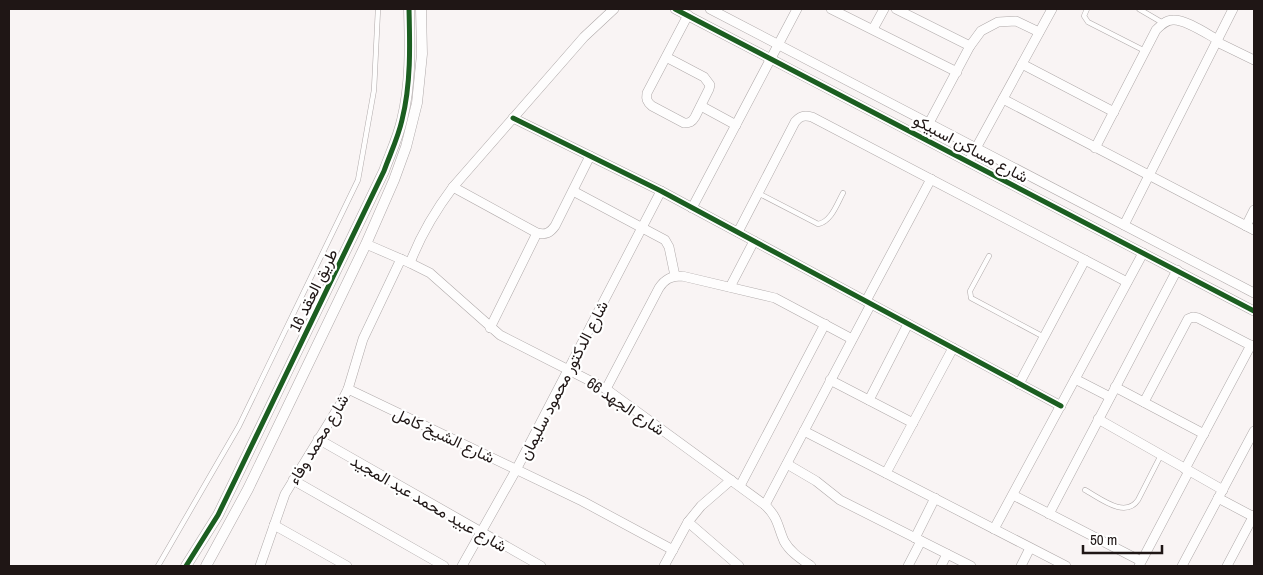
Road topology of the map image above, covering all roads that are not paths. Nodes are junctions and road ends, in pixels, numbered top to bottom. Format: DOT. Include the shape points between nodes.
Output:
graph roads {
  1 [pos="378,9"];
  2 [pos="409,9"];
  3 [pos="421,9"];
  4 [pos="614,9"];
  5 [pos="675,9"];
  6 [pos="710,9"];
  7 [pos="797,9"];
  8 [pos="832,9"];
  9 [pos="884,9"];
  10 [pos="896,9"];
  11 [pos="1052,9"];
  12 [pos="1087,9"];
  13 [pos="1139,9"];
  14 [pos="1234,9"];
  15 [pos="688,15"];
  16 [pos="1163,23"];
  17 [pos="873,29"];
  18 [pos="1039,32"];
  19 [pos="1217,41"];
  20 [pos="778,44"];
  21 [pos="970,46"];
  22 [pos="1145,51"];
  23 [pos="666,57"];
  24 [pos="771,58"];
  25 [pos="1254,60"];
  26 [pos="1022,64"];
  27 [pos="957,72"];
  28 [pos="1003,99"];
  29 [pos="701,106"];
  30 [pos="1114,112"];
  31 [pos="513,118"];
  32 [pos="929,123"];
  33 [pos="736,125"];
  34 [pos="976,148"];
  35 [pos="1095,148"];
  36 [pos="590,156"];
  37 [pos="969,162"];
  38 [pos="1149,176"];
  39 [pos="931,179"];
  40 [pos="453,187"];
  41 [pos="573,191"];
  42 [pos="661,191"];
  43 [pos="758,193"];
  44 [pos="843,193"];
  45 [pos="692,208"];
  46 [pos="1254,210"];
  47 [pos="1124,225"];
  48 [pos="642,228"];
  49 [pos="1250,228"];
  50 [pos="738,232"];
  51 [pos="537,233"];
  52 [pos="754,241"];
  53 [pos="366,244"];
  54 [pos="1143,253"];
  55 [pos="989,256"];
  56 [pos="401,258"];
  57 [pos="1085,260"];
  58 [pos="410,263"];
  59 [pos="1176,270"];
  60 [pos="675,276"];
  61 [pos="1127,282"];
  62 [pos="730,287"];
  63 [pos="1254,293"];
  64 [pos="868,303"];
  65 [pos="1254,311"];
  66 [pos="825,324"];
  67 [pos="908,324"];
  68 [pos="490,328"];
  69 [pos="1044,337"];
  70 [pos="852,339"];
  71 [pos="1252,346"];
  72 [pos="953,348"];
  73 [pos="568,370"];
  74 [pos="1075,379"];
  75 [pos="830,380"];
  76 [pos="1019,384"];
  77 [pos="1115,387"];
  78 [pos="348,389"];
  79 [pos="606,389"];
  80 [pos="1110,397"];
  81 [pos="869,400"];
  82 [pos="1144,402"];
  83 [pos="1061,406"];
  84 [pos="1098,420"];
  85 [pos="913,423"];
  86 [pos="804,431"];
  87 [pos="1254,431"];
  88 [pos="1204,434"];
  89 [pos="318,439"];
  90 [pos="1161,455"];
  91 [pos="787,464"];
  92 [pos="516,470"];
  93 [pos="1187,470"];
  94 [pos="886,473"];
  95 [pos="293,480"];
  96 [pos="731,480"];
  97 [pos="740,486"];
  98 [pos="1085,490"];
  99 [pos="1221,494"];
  100 [pos="1013,495"];
  101 [pos="935,498"];
  102 [pos="765,505"];
  103 [pos="1049,514"];
  104 [pos="1254,516"];
  105 [pos="688,522"];
  106 [pos="274,525"];
  107 [pos="994,529"];
  108 [pos="481,533"];
  109 [pos="918,539"];
  110 [pos="1030,548"];
  111 [pos="672,550"];
  112 [pos="947,554"];
  113 [pos="1140,564"];
  114 [pos="158,566"];
  115 [pos="186,566"];
  116 [pos="206,566"];
  117 [pos="260,566"];
  118 [pos="347,566"];
  119 [pos="444,566"];
  120 [pos="462,566"];
  121 [pos="541,566"];
  122 [pos="664,566"];
  123 [pos="739,566"];
  124 [pos="811,566"];
  125 [pos="908,566"];
  126 [pos="941,566"];
  127 [pos="971,566"];
  128 [pos="1021,566"];
  129 [pos="1066,566"];
  130 [pos="1182,566"];
  131 [pos="1227,566"];
  1 -- 114 [label="lane" via="374,90 358,180 239,426"];
  2 -- 115 [label="street, طريق العقد 16" via="405,105 384,171 218,515"];
  3 -- 53 [label="street, طريق العقد 16" via="422,54 417,103 403,155"];
  4 -- 31 [label="street" via="584,37"];
  5 -- 15 [label="street, شارع مساكن اسبيكو"];
  6 -- 20 [label="street, شارع مساكن اسبيكو"];
  7 -- 20 [label="street"];
  8 -- 17 [label="street"];
  9 -- 17 [label="street"];
  10 -- 21 [label="street"];
  11 -- 18 [label="street"];
  12 -- 22 [label="lane" via="1084,16 1088,22"];
  13 -- 16 [label="lane"];
  14 -- 19 [label="street"];
  15 -- 23 [label="street"];
  15 -- 24 [label="street, شارع مساكن اسبيكو"];
  16 -- 19 [label="street" via="1183,22"];
  16 -- 22 [label="street"];
  17 -- 27 [label="street"];
  18 -- 21 [label="street" via="1016,20 998,22 981,31"];
  18 -- 26 [label="street"];
  19 -- 25 [label="street"];
  19 -- 38 [label="street"];
  20 -- 24 [label="street"];
  20 -- 32 [label="street, شارع مساكن اسبيكو"];
  21 -- 27 [label="street"];
  22 -- 30 [label="street"];
  23 -- 29 [label="street" via="708,80 709,89"];
  23 -- 29 [label="street" via="648,93 648,102 684,123 693,121"];
  24 -- 33 [label="street"];
  24 -- 37 [label="street, شارع مساكن اسبيكو"];
  26 -- 28 [label="street"];
  26 -- 30 [label="street"];
  27 -- 32 [label="street"];
  28 -- 34 [label="street"];
  28 -- 35 [label="street"];
  29 -- 33 [label="street"];
  30 -- 35 [label="street"];
  31 -- 36 [label="street"];
  31 -- 40 [label="street"];
  32 -- 34 [label="street, شارع مساكن اسبيكو"];
  33 -- 45 [label="street"];
  34 -- 37 [label="street"];
  34 -- 47 [label="street, شارع مساكن اسبيكو"];
  35 -- 38 [label="street"];
  36 -- 41 [label="street"];
  36 -- 42 [label="street"];
  37 -- 54 [label="street, شارع مساكن اسبيكو"];
  38 -- 47 [label="street"];
  38 -- 49 [label="street"];
  39 -- 43 [label="street" via="806,115 795,122"];
  39 -- 57 [label="street"];
  39 -- 64 [label="street"];
  40 -- 51 [label="street"];
  40 -- 58 [label="street" via="430,218"];
  41 -- 48 [label="street"];
  41 -- 51 [label="street" via="551,232"];
  42 -- 45 [label="street"];
  42 -- 48 [label="street, شارع الدكتور محمود سليمان"];
  43 -- 44 [label="lane" via="818,224 828,219"];
  43 -- 50 [label="street"];
  45 -- 50 [label="street"];
  46 -- 49 [label="street"];
  47 -- 63 [label="street, شارع مساكن اسبيكو"];
  48 -- 60 [label="street" via="665,240"];
  48 -- 73 [label="street, شارع الدكتور محمود سليمان"];
  50 -- 52 [label="street"];
  51 -- 68 [label="street"];
  52 -- 62 [label="street"];
  52 -- 64 [label="street"];
  53 -- 56 [label="street, شارع الجهد 66"];
  53 -- 116 [label="street, طريق العقد 16" via="248,489"];
  54 -- 59 [label="street, شارع مساكن اسبيكو"];
  54 -- 61 [label="street"];
  55 -- 69 [label="lane" via="970,291 971,298"];
  56 -- 58 [label="street, شارع الجهد 66"];
  56 -- 78 [label="street, شارع محمد وفاء" via="363,339"];
  57 -- 61 [label="street"];
  57 -- 69 [label="street"];
  58 -- 68 [label="street, شارع الجهد 66" via="430,273"];
  59 -- 65 [label="street, شارع مساكن اسبيكو"];
  59 -- 77 [label="street"];
  60 -- 62 [label="street"];
  60 -- 79 [label="street" via="659,288"];
  61 -- 74 [label="street"];
  62 -- 66 [label="street" via="775,298"];
  64 -- 67 [label="street"];
  64 -- 70 [label="street"];
  66 -- 70 [label="street"];
  66 -- 97 [label="street"];
  67 -- 72 [label="street"];
  67 -- 81 [label="street"];
  68 -- 73 [label="street, شارع الجهد 66"];
  69 -- 76 [label="street"];
  70 -- 75 [label="street"];
  71 -- 82 [label="street" via="1198,318 1188,319"];
  71 -- 88 [label="street"];
  72 -- 76 [label="street"];
  72 -- 85 [label="street"];
  73 -- 79 [label="street, شارع الجهد 66"];
  73 -- 92 [label="street, شارع الدكتور محمود سليمان"];
  74 -- 80 [label="street"];
  74 -- 83 [label="street"];
  75 -- 81 [label="street"];
  75 -- 86 [label="street"];
  76 -- 83 [label="street"];
  77 -- 80 [label="street"];
  77 -- 82 [label="street"];
  78 -- 89 [label="street, شارع محمد وفاء"];
  78 -- 92 [label="street, شارع الشيخ كامل"];
  79 -- 96 [label="street, شارع الجهد 66"];
  80 -- 84 [label="street"];
  81 -- 85 [label="street"];
  82 -- 88 [label="street"];
  83 -- 100 [label="street"];
  84 -- 90 [label="street"];
  84 -- 103 [label="street"];
  85 -- 94 [label="street"];
  86 -- 91 [label="street"];
  86 -- 94 [label="street"];
  87 -- 99 [label="street"];
  88 -- 93 [label="street"];
  89 -- 95 [label="street, شارع محمد وفاء"];
  89 -- 108 [label="street, شارع عبيد محمد عبد المجيد"];
  90 -- 93 [label="street"];
  90 -- 98 [label="lane" via="1138,500 1128,509"];
  91 -- 102 [label="street"];
  91 -- 109 [label="street" via="840,500"];
  92 -- 108 [label="street, شارع الدكتور محمود سليمان"];
  92 -- 111 [label="street, شارع الشيخ كامل" via="582,501"];
  93 -- 99 [label="street"];
  93 -- 113 [label="street"];
  94 -- 101 [label="street"];
  95 -- 106 [label="street, شارع محمد وفاء"];
  95 -- 119 [label="street"];
  96 -- 97 [label="street, شارع الجهد 66"];
  96 -- 105 [label="street"];
  97 -- 102 [label="street, شارع الجهد 66"];
  99 -- 104 [label="street"];
  99 -- 130 [label="street"];
  100 -- 103 [label="street"];
  100 -- 107 [label="street"];
  101 -- 107 [label="street"];
  101 -- 109 [label="street"];
  102 -- 124 [label="street, شارع الجهد 66" via="779,522 789,548"];
  103 -- 113 [label="street"];
  104 -- 131 [label="street"];
  105 -- 111 [label="street"];
  105 -- 123 [label="street"];
  106 -- 117 [label="street, شارع محمد وفاء"];
  106 -- 118 [label="street"];
  107 -- 110 [label="street"];
  108 -- 120 [label="street, شارع الدكتور محمود سليمان"];
  108 -- 121 [label="street, شارع عبيد محمد عبد المجيد"];
  109 -- 112 [label="street"];
  109 -- 125 [label="street"];
  110 -- 128 [label="street"];
  110 -- 129 [label="street"];
  111 -- 122 [label="street"];
  112 -- 126 [label="street"];
  112 -- 127 [label="street"];
}
